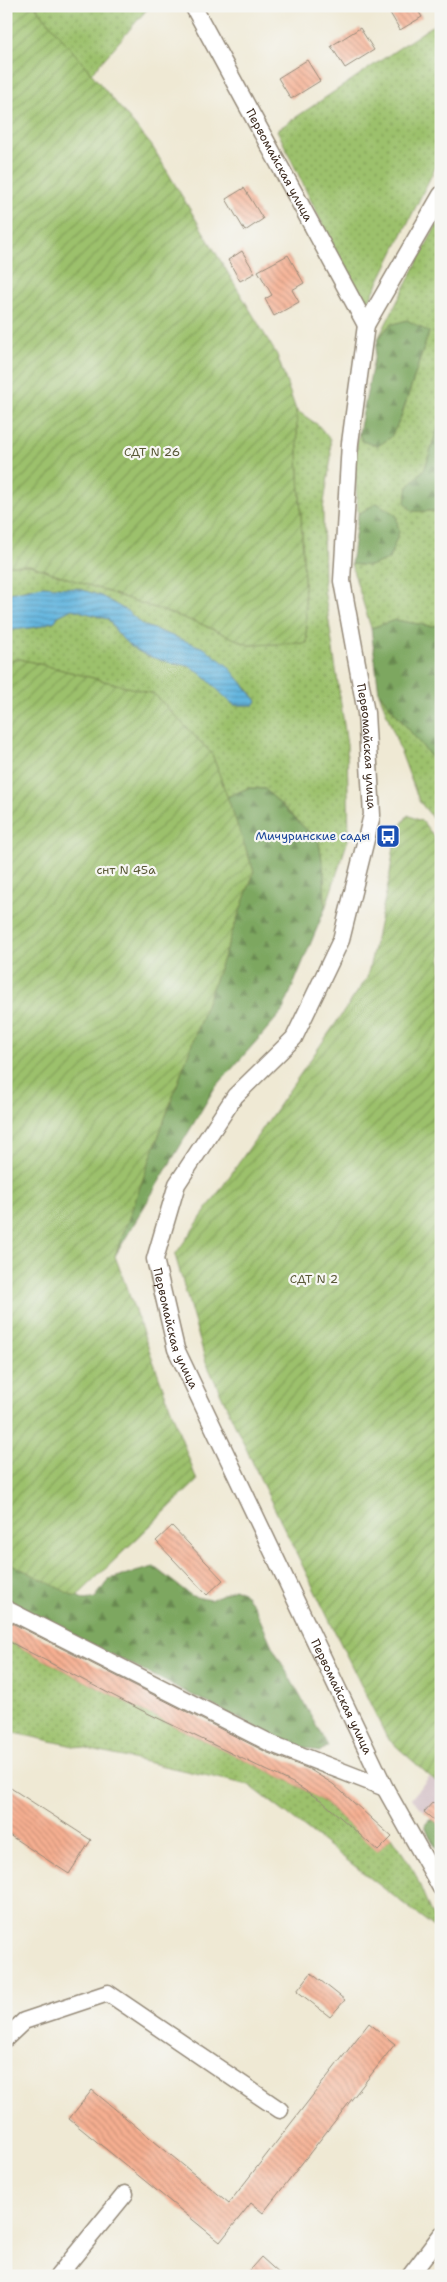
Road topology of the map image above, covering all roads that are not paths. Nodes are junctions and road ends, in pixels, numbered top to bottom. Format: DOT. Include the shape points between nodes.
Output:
graph roads {
  1 [pos="193,6"];
  2 [pos="441,195"];
  3 [pos="366,325"];
  4 [pos="6,1609"];
  5 [pos="386,1788"];
  6 [pos="441,1888"];
  7 [pos="6,2038"];
  8 [pos="280,2110"];
  9 [pos="125,2194"];
  10 [pos="441,2235"];
  11 [pos="58,2276"];
  12 [pos="410,2276"];
  1 -- 3 [label="street, Первомайская улица"];
  2 -- 3 [label="street, Первомайская улица"];
  3 -- 5 [label="street, Первомайская улица" via="350,443 342,581 366,713 372,815 341,940 294,1038 236,1096 177,1184 155,1259 176,1349"];
  4 -- 5 [label="street" via="272,1744"];
  5 -- 6 [label="street, Первомайская улица"];
  7 -- 8 [label="street" via="24,2021 108,1993"];
  9 -- 11 [label="street"];
  10 -- 12 [label="street"];
}
